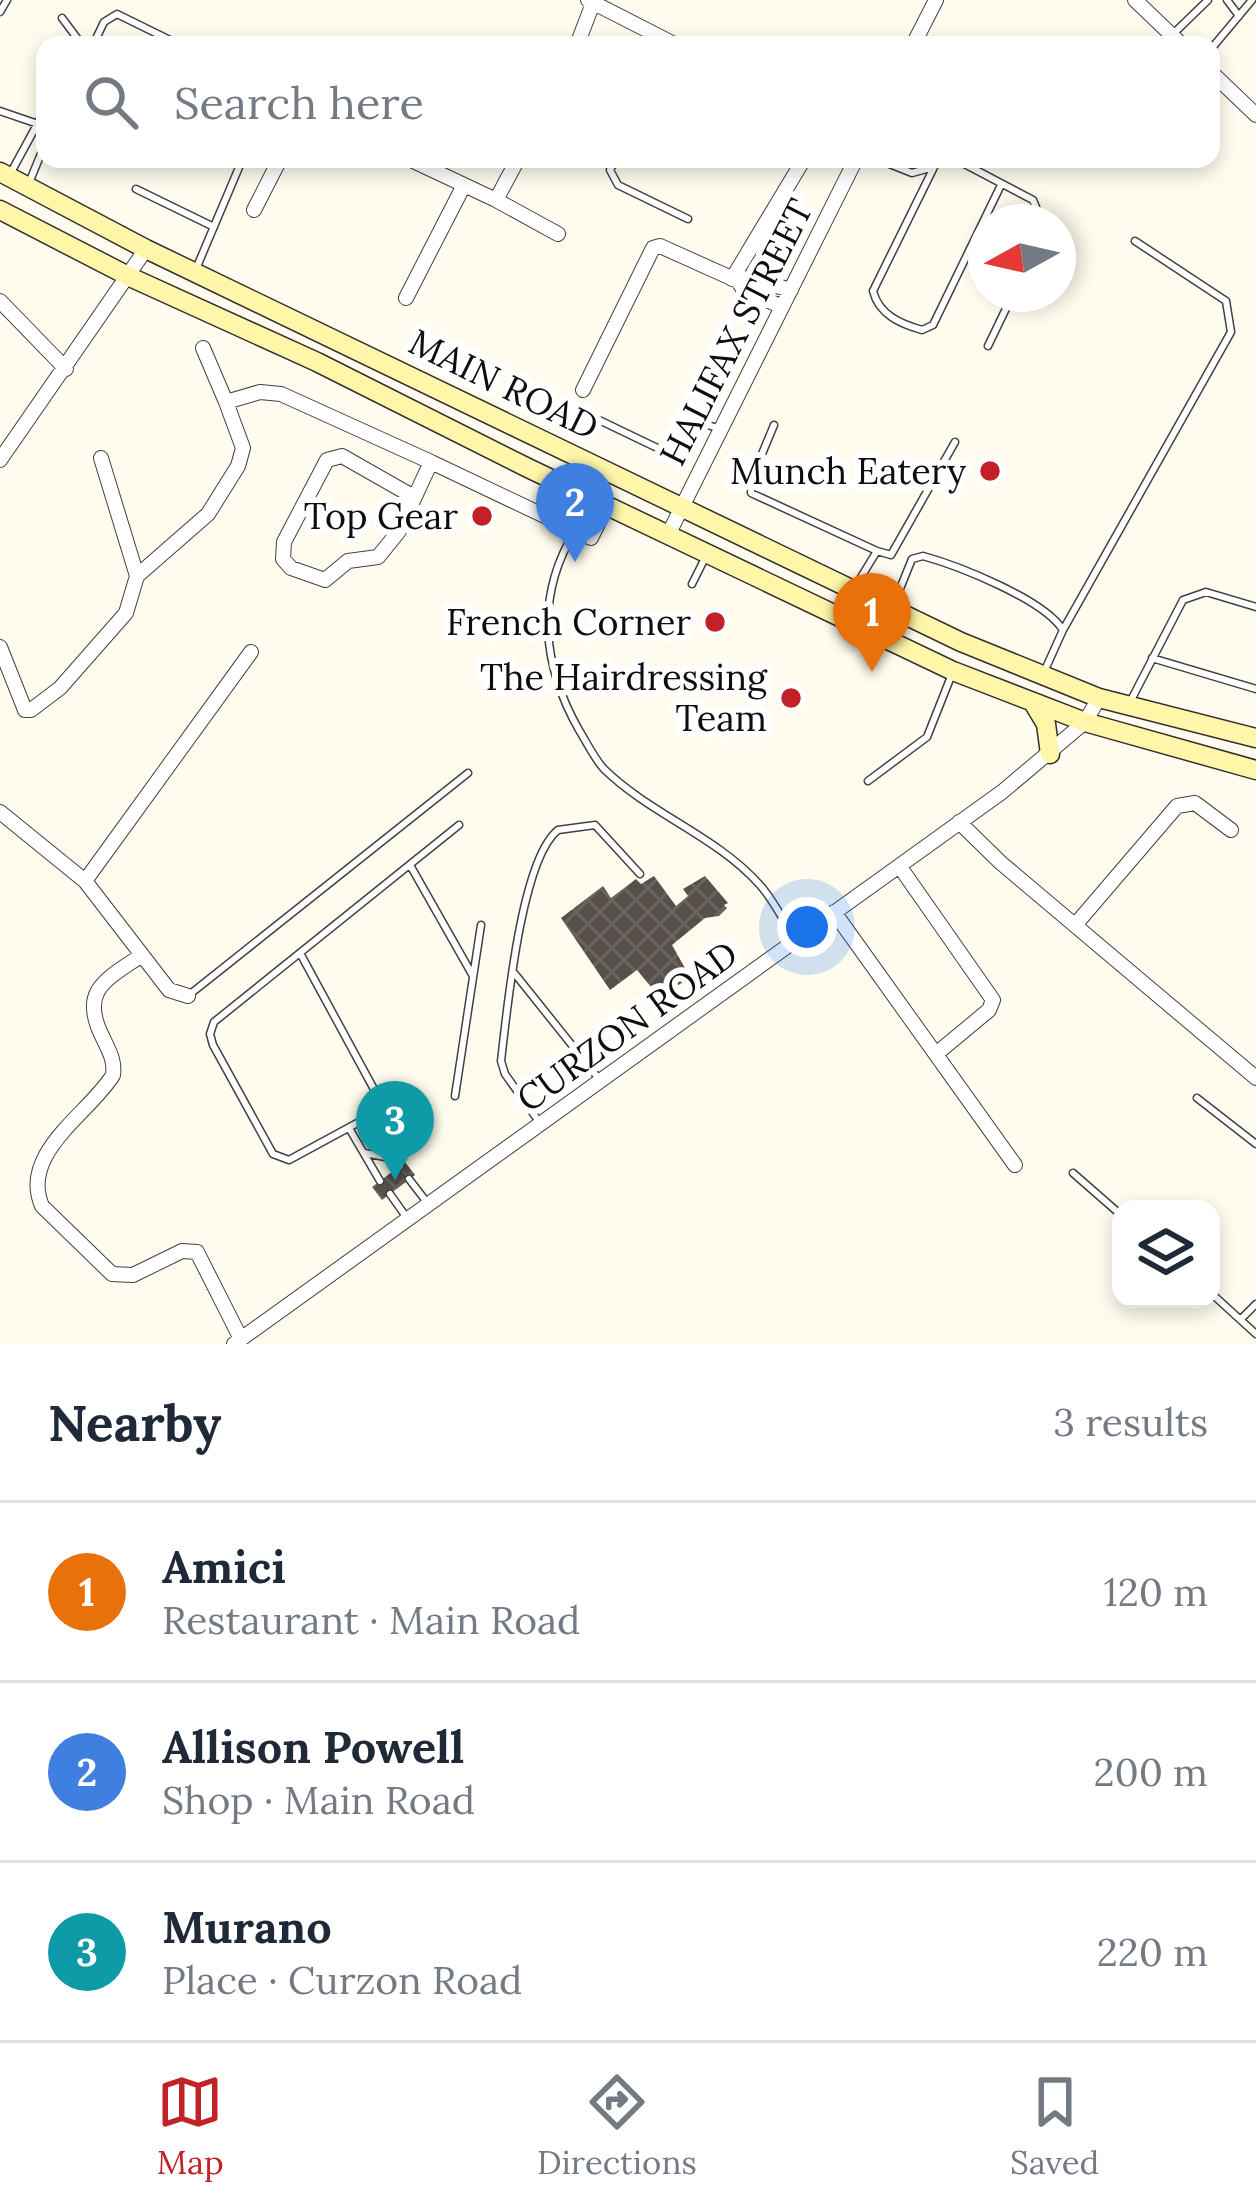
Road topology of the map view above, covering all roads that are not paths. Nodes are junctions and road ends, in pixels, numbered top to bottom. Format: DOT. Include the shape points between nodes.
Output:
graph roads {
  1 [pos="7,0"];
  2 [pos="936,0"];
  3 [pos="1135,0"];
  4 [pos="1208,0"];
  5 [pos="1227,0"];
  6 [pos="1252,0"];
  7 [pos="591,1"];
  8 [pos="0,12"];
  9 [pos="1239,16"];
  10 [pos="62,18"];
  11 [pos="76,36"];
  12 [pos="98,36"];
  13 [pos="163,36"];
  14 [pos="580,36"];
  15 [pos="657,36"];
  16 [pos="918,36"];
  17 [pos="1173,36"];
  18 [pos="1180,36"];
  19 [pos="1220,38"];
  20 [pos="1220,81"];
  21 [pos="0,111"];
  22 [pos="1256,115"];
  23 [pos="36,123"];
  24 [pos="36,127"];
  25 [pos="36,166"];
  26 [pos="239,168"];
  27 [pos="275,168"];
  28 [pos="429,168"];
  29 [pos="513,168"];
  30 [pos="611,168"];
  31 [pos="799,168"];
  32 [pos="852,168"];
  33 [pos="932,168"];
  34 [pos="971,168"];
  35 [pos="4,175"];
  36 [pos="464,185"];
  37 [pos="1001,185"];
  38 [pos="27,187"];
  39 [pos="136,189"];
  40 [pos="496,200"];
  41 [pos="1035,204"];
  42 [pos="0,210"];
  43 [pos="254,210"];
  44 [pos="688,218"];
  45 [pos="214,226"];
  46 [pos="558,234"];
  47 [pos="1135,241"];
  48 [pos="146,249"];
  49 [pos="194,272"];
  50 [pos="130,277"];
  51 [pos="735,280"];
  52 [pos="791,290"];
  53 [pos="406,298"];
  54 [pos="0,301"];
  55 [pos="782,307"];
  56 [pos="1004,312"];
  57 [pos="988,346"];
  58 [pos="203,348"];
  59 [pos="67,369"];
  60 [pos="583,390"];
  61 [pos="226,402"];
  62 [pos="598,421"];
  63 [pos="774,424"];
  64 [pos="720,430"];
  65 [pos="956,442"];
  66 [pos="101,458"];
  67 [pos="0,460"];
  68 [pos="431,462"];
  69 [pos="414,496"];
  70 [pos="608,506"];
  71 [pos="681,506"];
  72 [pos="575,531"];
  73 [pos="669,533"];
  74 [pos="877,551"];
  75 [pos="707,552"];
  76 [pos="137,576"];
  77 [pos="692,584"];
  78 [pos="854,590"];
  79 [pos="1256,607"];
  80 [pos="892,609"];
  81 [pos="1063,630"];
  82 [pos="0,647"];
  83 [pos="251,652"];
  84 [pos="1152,658"];
  85 [pos="953,670"];
  86 [pos="1042,675"];
  87 [pos="1256,689"];
  88 [pos="1099,698"];
  89 [pos="1034,704"];
  90 [pos="1128,706"];
  91 [pos="1085,722"];
  92 [pos="1256,738"];
  93 [pos="1049,754"];
  94 [pos="1256,770"];
  95 [pos="468,773"];
  96 [pos="868,781"];
  97 [pos="0,812"];
  98 [pos="459,825"];
  99 [pos="955,825"];
  100 [pos="1231,830"];
  101 [pos="410,865"];
  102 [pos="900,867"];
  103 [pos="640,874"];
  104 [pos="85,881"];
  105 [pos="834,912"];
  106 [pos="1076,924"];
  107 [pos="481,925"];
  108 [pos="795,941"];
  109 [pos="300,953"];
  110 [pos="142,955"];
  111 [pos="515,974"];
  112 [pos="473,976"];
  113 [pos="188,996"];
  114 [pos="935,1054"];
  115 [pos="1256,1078"];
  116 [pos="602,1082"];
  117 [pos="455,1096"];
  118 [pos="1197,1097"];
  119 [pos="542,1126"];
  120 [pos="349,1128"];
  121 [pos="1256,1144"];
  122 [pos="364,1153"];
  123 [pos="1015,1165"];
  124 [pos="400,1166"];
  125 [pos="1073,1173"];
  126 [pos="410,1179"];
  127 [pos="380,1181"];
  128 [pos="389,1194"];
  129 [pos="430,1206"];
  130 [pos="1112,1207"];
  131 [pos="409,1221"];
  132 [pos="1220,1300"];
  133 [pos="1256,1304"];
  134 [pos="1241,1318"];
  135 [pos="1256,1334"];
  136 [pos="237,1341"];
  1 -- 8 [label="lane"];
  2 -- 16 [label="street"];
  3 -- 17 [label="street"];
  4 -- 18 [label="lane"];
  5 -- 9 [label="lane"];
  6 -- 9 [label="lane"];
  7 -- 14 [label="street"];
  7 -- 15 [label="street"];
  9 -- 19 [label="lane"];
  10 -- 11 [label="lane"];
  12 -- 13 [label="lane" via="120,14"];
  20 -- 22 [label="street"];
  21 -- 23 [label="lane"];
  24 -- 35 [label="lane"];
  25 -- 38 [label="lane"];
  26 -- 45 [label="lane"];
  27 -- 43 [label="street"];
  28 -- 36 [label="street"];
  29 -- 40 [label="street"];
  30 -- 44 [label="lane" via="618,185"];
  31 -- 51 [label="street"];
  32 -- 52 [label="street, HALIFAX STREET"];
  33 -- 37 [label="lane" via="873,292 904,325 922,330 932,326"];
  34 -- 37 [label="lane"];
  35 -- 38 [label="main road, MAIN ROAD"];
  36 -- 40 [label="street"];
  36 -- 53 [label="street"];
  37 -- 41 [label="lane"];
  38 -- 48 [label="main road, MAIN ROAD"];
  39 -- 45 [label="lane"];
  40 -- 46 [label="street"];
  42 -- 50 [label="main road, MAIN ROAD"];
  45 -- 49 [label="lane"];
  47 -- 81 [label="lane" via="1226,301 1231,332"];
  48 -- 49 [label="main road, MAIN ROAD"];
  48 -- 50 [label="street"];
  49 -- 71 [label="main road, MAIN ROAD"];
  50 -- 59 [label="street"];
  50 -- 70 [label="main road, MAIN ROAD"];
  51 -- 52 [label="street"];
  51 -- 55 [label="street"];
  51 -- 60 [label="street" via="653,248"];
  52 -- 55 [label="street, HALIFAX STREET"];
  54 -- 59 [label="street"];
  55 -- 64 [label="street, HALIFAX STREET"];
  56 -- 57 [label="lane"];
  58 -- 61 [label="street"];
  59 -- 67 [label="street"];
  61 -- 68 [label="street" via="281,394"];
  61 -- 76 [label="street" via="243,442 238,466 208,514"];
  62 -- 64 [label="lane" via="677,456 696,422"];
  63 -- 74 [label="lane" via="752,493"];
  64 -- 71 [label="street, HALIFAX STREET"];
  65 -- 74 [label="lane" via="891,555"];
  66 -- 76 [label="street"];
  68 -- 69 [label="street"];
  68 -- 72 [label="street"];
  69 -- 69 [label="street" via="378,557 348,561 325,580 283,559 284,542 333,455"];
  70 -- 72 [label="street" via="591,538"];
  70 -- 73 [label="main road, MAIN ROAD"];
  71 -- 73 [label="street, HALIFAX STREET"];
  71 -- 78 [label="main road, MAIN ROAD"];
  72 -- 108 [label="lane" via="560,556 546,618 552,671 571,716 606,771 761,885"];
  73 -- 75 [label="main road, MAIN ROAD"];
  74 -- 78 [label="lane"];
  75 -- 77 [label="lane"];
  75 -- 85 [label="main road, MAIN ROAD"];
  76 -- 82 [label="street" via="126,613 31,710 21,704"];
  78 -- 80 [label="main road, MAIN ROAD"];
  79 -- 84 [label="lane" via="1194,593"];
  80 -- 81 [label="lane" via="912,559 923,556 1007,591"];
  80 -- 86 [label="main road, MAIN ROAD"];
  81 -- 86 [label="lane"];
  83 -- 104 [label="street"];
  84 -- 87 [label="lane"];
  84 -- 90 [label="lane"];
  85 -- 89 [label="main road, MAIN ROAD"];
  85 -- 96 [label="lane" via="927,737"];
  86 -- 88 [label="main road, MAIN ROAD"];
  88 -- 90 [label="main road, MAIN ROAD"];
  88 -- 91 [label="street, CURZON ROAD"];
  89 -- 91 [label="main road, MAIN ROAD"];
  89 -- 93 [label="main road"];
  90 -- 92 [label="main road, MAIN ROAD"];
  91 -- 93 [label="street, CURZON ROAD"];
  91 -- 94 [label="main road, MAIN ROAD"];
  93 -- 99 [label="street, CURZON ROAD"];
  95 -- 113 [label="lane"];
  97 -- 104 [label="street"];
  98 -- 101 [label="lane"];
  99 -- 102 [label="street, CURZON ROAD"];
  99 -- 106 [label="street"];
  100 -- 106 [label="street" via="1195,803 1177,806"];
  101 -- 109 [label="lane"];
  101 -- 112 [label="lane"];
  102 -- 105 [label="street, CURZON ROAD"];
  102 -- 114 [label="street" via="993,1000"];
  103 -- 111 [label="lane" via="595,824 551,835 533,872"];
  104 -- 110 [label="street"];
  105 -- 108 [label="street, CURZON ROAD"];
  105 -- 114 [label="street"];
  106 -- 115 [label="street"];
  107 -- 112 [label="lane"];
  108 -- 116 [label="street, CURZON ROAD"];
  109 -- 120 [label="lane" via="379,1093 378,1109"];
  109 -- 120 [label="lane" via="214,1022 211,1039 281,1160"];
  110 -- 113 [label="street" via="169,990"];
  110 -- 136 [label="street" via="92,1001 113,1075 62,1135 37,1176 37,1195 112,1274 133,1275 182,1251 197,1252"];
  111 -- 116 [label="lane"];
  111 -- 119 [label="lane" via="501,1061"];
  112 -- 117 [label="lane"];
  114 -- 123 [label="street"];
  116 -- 119 [label="street, CURZON ROAD"];
  118 -- 121 [label="lane"];
  119 -- 129 [label="street, CURZON ROAD"];
  120 -- 122 [label="lane"];
  122 -- 124 [label="lane"];
  122 -- 127 [label="lane"];
  125 -- 130 [label="lane"];
  126 -- 129 [label="lane"];
  128 -- 131 [label="lane"];
  129 -- 131 [label="street, CURZON ROAD"];
  131 -- 136 [label="street, CURZON ROAD"];
  132 -- 134 [label="lane"];
  133 -- 134 [label="lane"];
  134 -- 135 [label="lane"];
}
